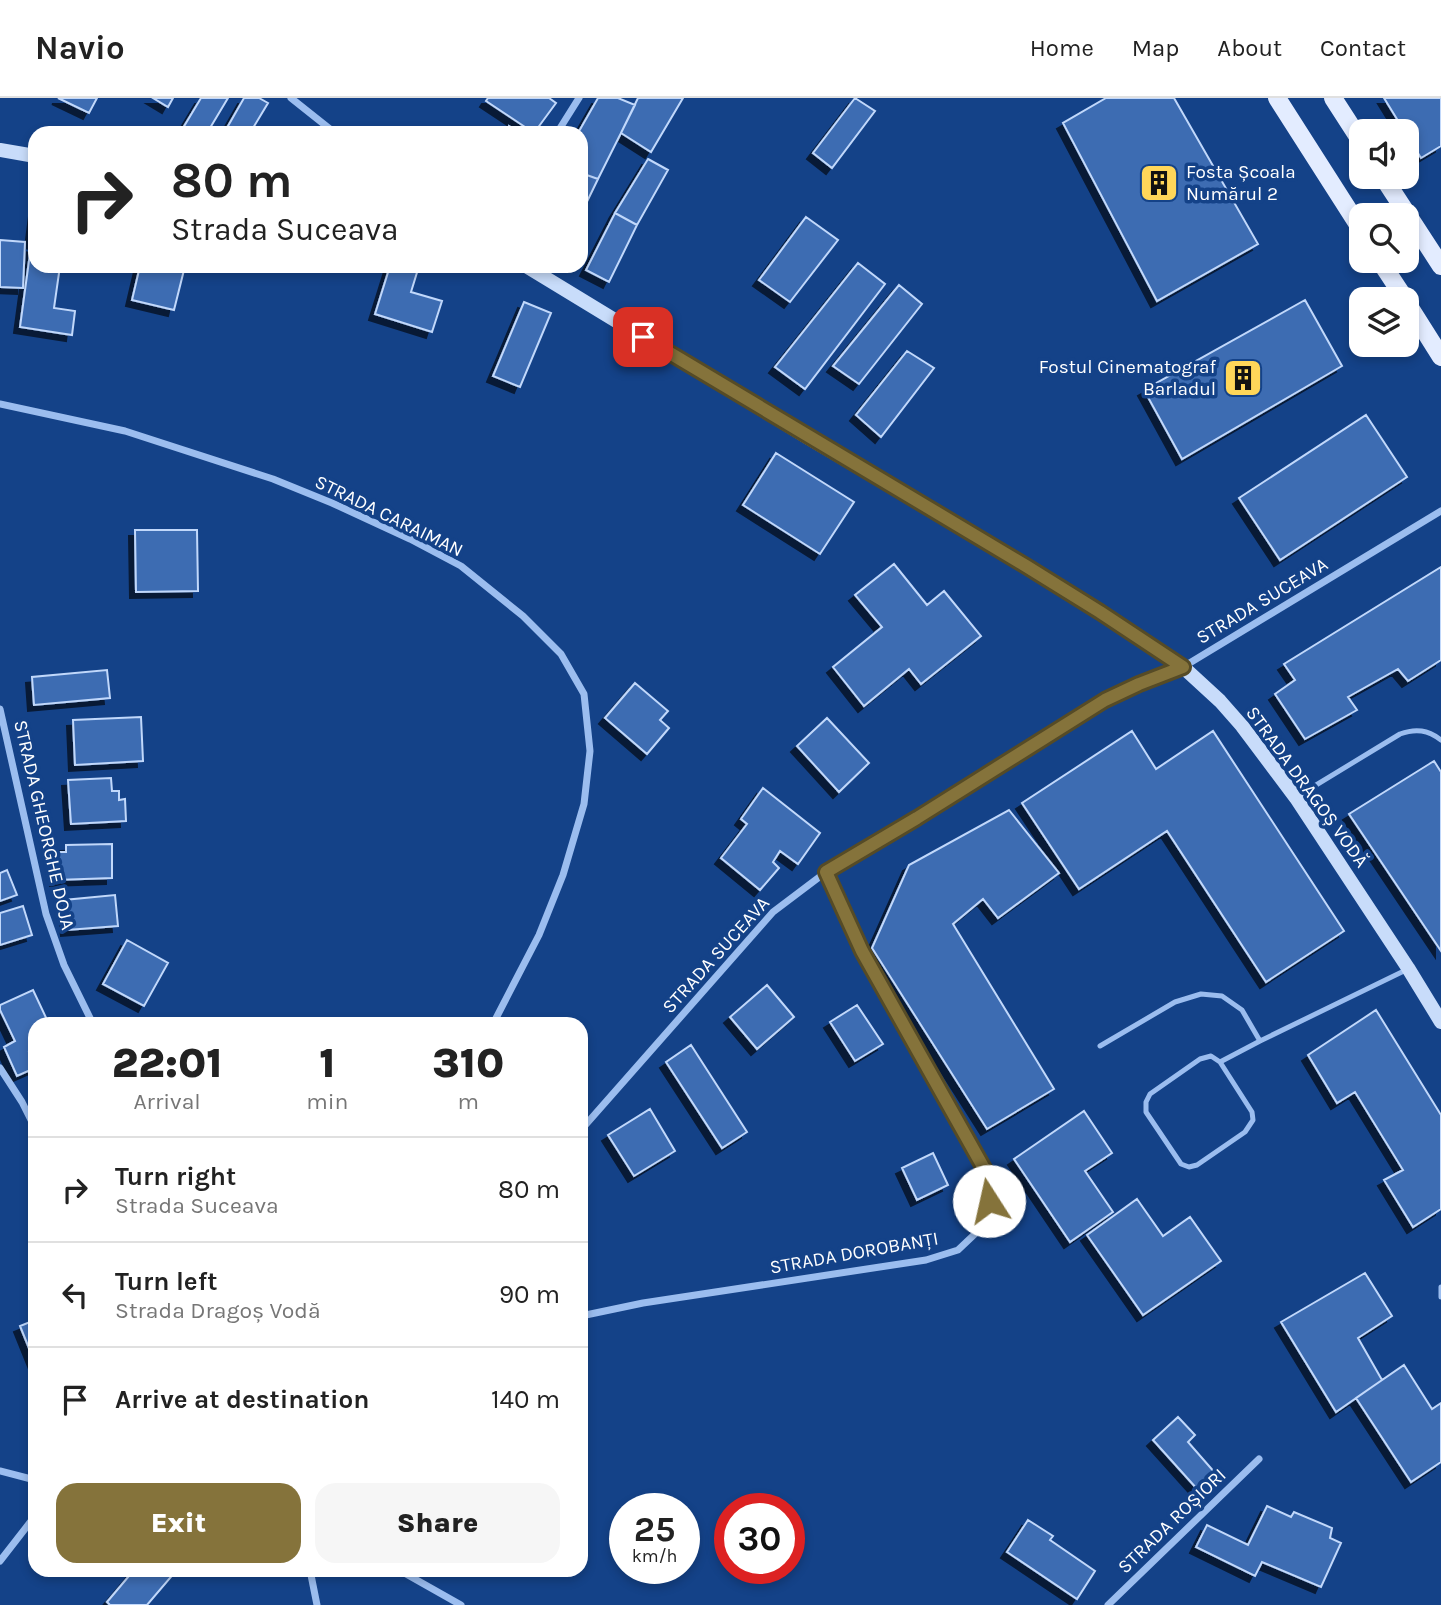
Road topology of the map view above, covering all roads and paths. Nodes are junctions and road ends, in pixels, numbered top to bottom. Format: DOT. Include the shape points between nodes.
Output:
graph roads {
  1 [pos="291,98"];
  2 [pos="579,98"];
  3 [pos="1277,98"];
  4 [pos="1333,98"];
  5 [pos="1349,123"];
  6 [pos="326,126"];
  7 [pos="561,126"];
  8 [pos="0,150"];
  9 [pos="28,155"];
  10 [pos="1392,189"];
  11 [pos="1349,211"];
  12 [pos="1441,266"];
  13 [pos="537,273"];
  14 [pos="1419,322"];
  15 [pos="1441,357"];
  16 [pos="0,404"];
  17 [pos="1441,511"];
  18 [pos="1183,667"];
  19 [pos="0,709"];
  20 [pos="1441,740"];
  21 [pos="1296,798"];
  22 [pos="826,872"];
  23 [pos="1408,968"];
  24 [pos="90,1017"];
  25 [pos="498,1017"];
  26 [pos="1441,1022"];
  27 [pos="1260,1041"];
  28 [pos="1100,1046"];
  29 [pos="1220,1062"];
  30 [pos="0,1068"];
  31 [pos="28,1114"];
  32 [pos="588,1122"];
  33 [pos="1441,1287"];
  34 [pos="1441,1297"];
  35 [pos="588,1315"];
  36 [pos="1259,1459"];
  37 [pos="0,1471"];
  38 [pos="28,1478"];
  39 [pos="28,1525"];
  40 [pos="0,1561"];
  41 [pos="311,1577"];
  42 [pos="411,1577"];
  43 [pos="317,1605"];
  44 [pos="461,1605"];
  45 [pos="1108,1605"];
  1 -- 6 [label="street"];
  2 -- 7 [label="street"];
  3 -- 11 [label="main road"];
  4 -- 5 [label="main road"];
  8 -- 9 [label="main road"];
  10 -- 12 [label="main road"];
  13 -- 18 [label="main road, STRADA DRAGOȘ VODĂ" via="1037,573"];
  14 -- 15 [label="main road"];
  16 -- 25 [label="street, STRADA CARAIMAN" via="125,431 332,503 461,566 561,654 584,694 590,751 584,804 539,935"];
  17 -- 18 [label="street, STRADA SUCEAVA"];
  18 -- 21 [label="main road, STRADA DRAGOȘ VODĂ" via="1235,718"];
  18 -- 22 [label="street, STRADA SUCEAVA" via="1105,700"];
  19 -- 24 [label="street, STRADA GHEORGHE DOJA" via="46,914"];
  20 -- 21 [label="lane" via="1430,732 1400,734"];
  21 -- 23 [label="main road, STRADA DRAGOȘ VODĂ"];
  22 -- 32 [label="street, STRADA SUCEAVA" via="772,912"];
  22 -- 35 [label="street, STRADA DOROBANȚI" via="862,951 986,1172 989,1201 977,1232 958,1250 926,1260"];
  23 -- 26 [label="main road, STRADA DRAGOȘ VODĂ"];
  23 -- 27 [label="lane"];
  27 -- 28 [label="lane" via="1242,1010 1222,996 1201,994 1175,1002"];
  27 -- 29 [label="lane"];
  29 -- 29 [label="lane" via="1211,1056 1200,1059 1150,1094 1146,1102 1146,1112 1181,1164 1189,1167 1245,1132 1253,1121 1252,1112"];
  30 -- 31 [label="street"];
  33 -- 34 [label="lane"];
  36 -- 45 [label="street, STRADA ROȘIORI"];
  37 -- 38 [label="street"];
  39 -- 40 [label="street"];
  41 -- 43 [label="street"];
  42 -- 44 [label="street"];
}
